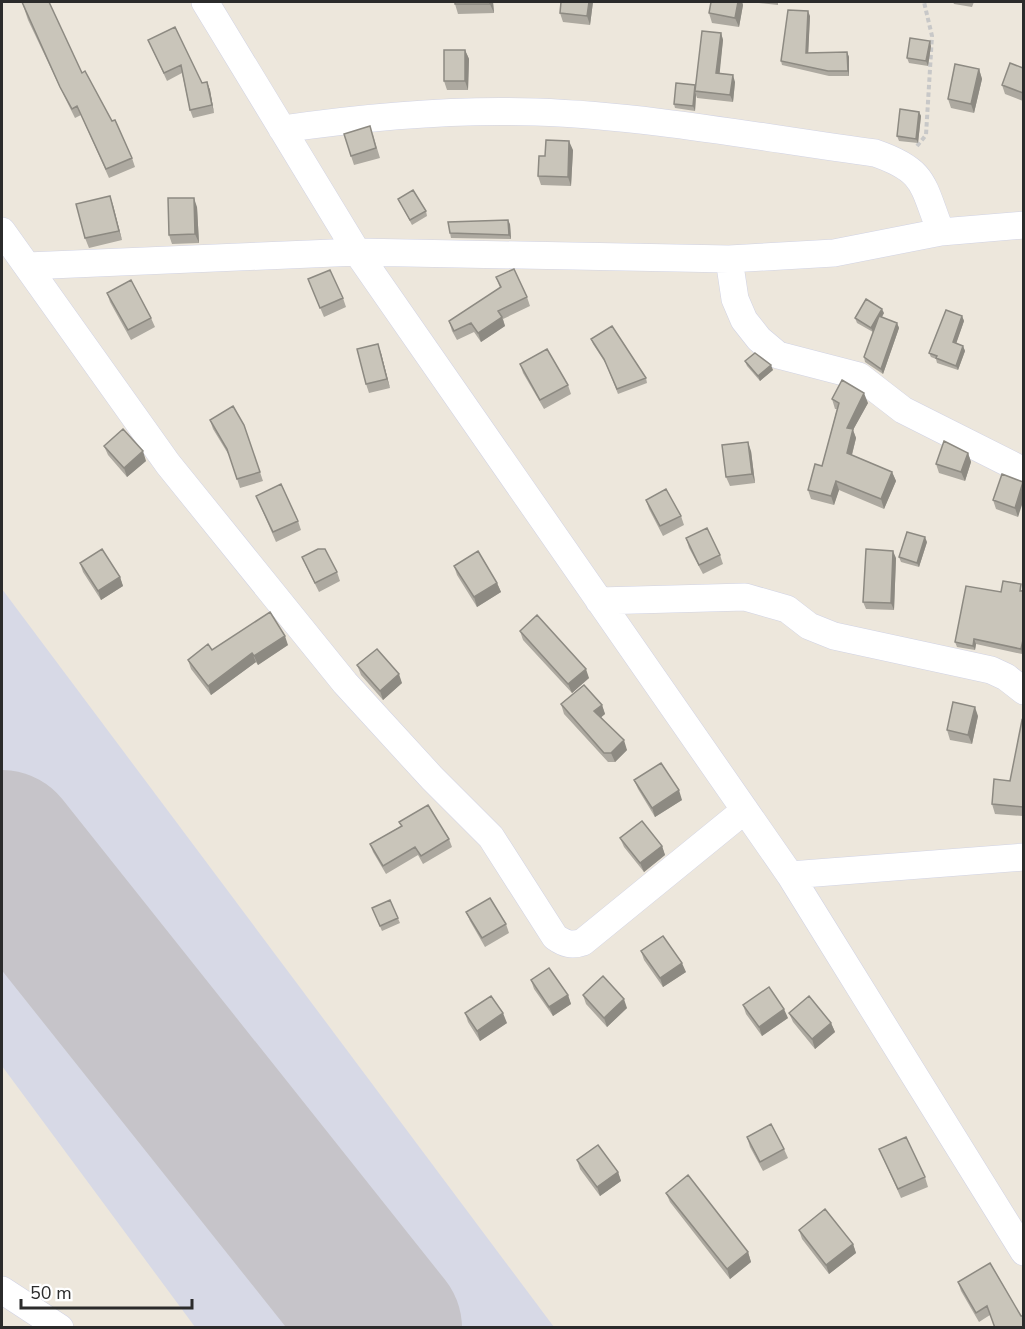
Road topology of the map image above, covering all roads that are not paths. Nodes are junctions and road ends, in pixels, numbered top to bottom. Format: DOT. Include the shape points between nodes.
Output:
graph roads {
  1 [pos="205,2"];
  2 [pos="282,129"];
  3 [pos="1023,225"];
  4 [pos="2,231"];
  5 [pos="941,232"];
  6 [pos="357,252"];
  7 [pos="729,259"];
  8 [pos="27,266"];
  9 [pos="1023,471"];
  10 [pos="599,601"];
  11 [pos="1023,692"];
  12 [pos="745,810"];
  13 [pos="1023,857"];
  14 [pos="790,875"];
  15 [pos="1023,1252"];
  16 [pos="2,1290"];
  17 [pos="60,1328"];
  1 -- 2 [label="street"];
  2 -- 5 [label="street" via="338,121 536,112 617,118 875,153 900,162 918,176"];
  2 -- 6 [label="street"];
  3 -- 5 [label="street"];
  4 -- 8 [label="street"];
  5 -- 7 [label="street" via="834,253"];
  6 -- 7 [label="street"];
  6 -- 8 [label="street"];
  6 -- 10 [label="street"];
  7 -- 9 [label="street" via="735,299 744,320 778,354 859,375 903,410"];
  8 -- 12 [label="street" via="168,464 345,683 491,837 555,937 574,945 583,942"];
  10 -- 11 [label="street" via="745,597 787,609 809,626 834,636 991,670"];
  10 -- 12 [label="street"];
  12 -- 14 [label="street"];
  13 -- 14 [label="street"];
  14 -- 15 [label="street"];
  16 -- 17 [label="street"];
}
